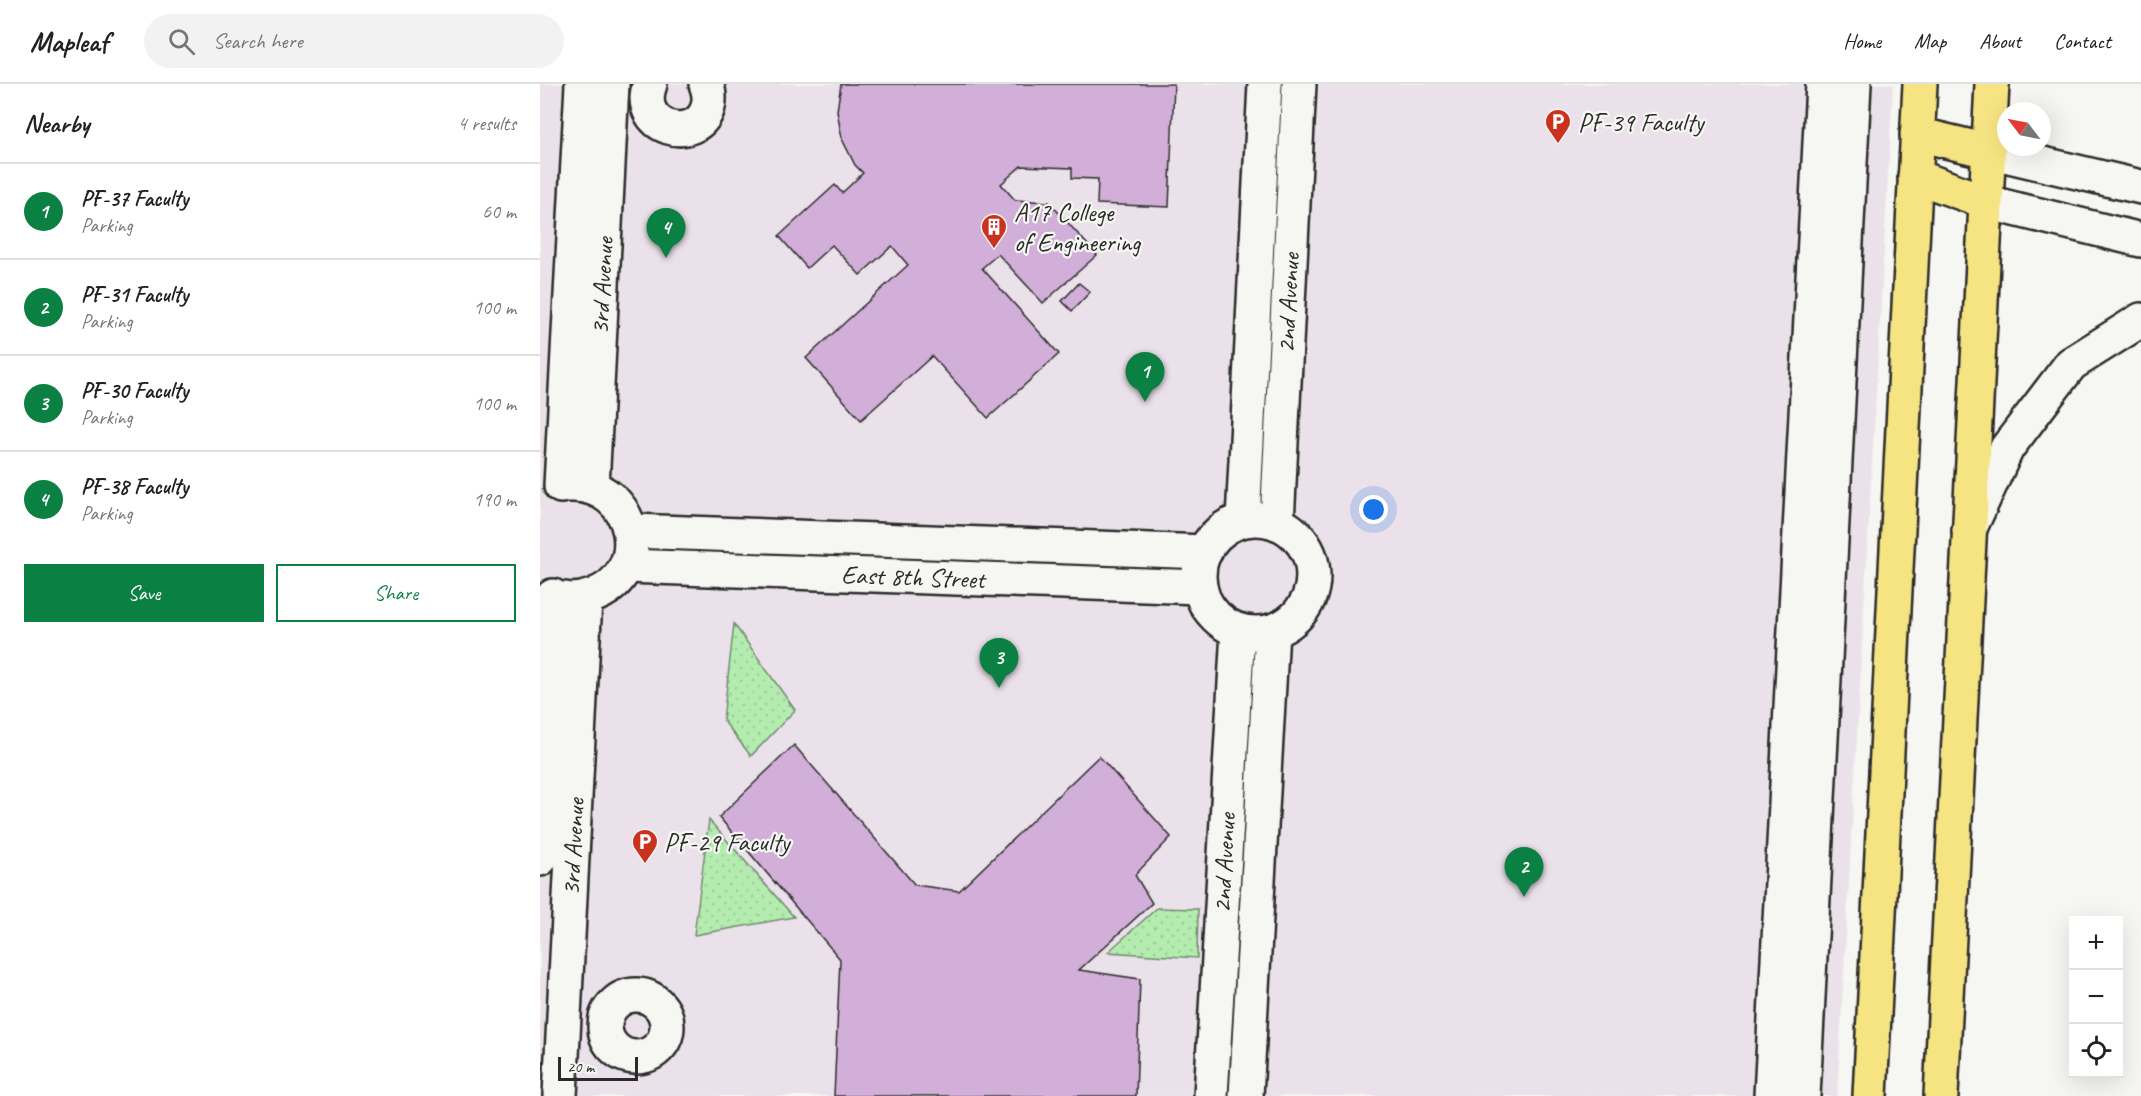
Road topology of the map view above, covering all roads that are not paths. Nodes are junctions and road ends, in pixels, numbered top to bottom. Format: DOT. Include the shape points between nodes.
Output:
graph roads {
  1 [pos="582,84"];
  2 [pos="612,84"];
  3 [pos="706,84"];
  4 [pos="1265,84"];
  5 [pos="1299,84"];
  6 [pos="1823,84"];
  7 [pos="1854,84"];
  8 [pos="1920,84"];
  9 [pos="1992,84"];
  10 [pos="648,90"];
  11 [pos="610,126"];
  12 [pos="1917,134"];
  13 [pos="1988,151"];
  14 [pos="1915,176"];
  15 [pos="2141,187"];
  16 [pos="1986,202"];
  17 [pos="2141,240"];
  18 [pos="2141,320"];
  19 [pos="564,490"];
  20 [pos="1243,520"];
  21 [pos="1277,523"];
  22 [pos="1969,530"];
  23 [pos="631,531"];
  24 [pos="1205,552"];
  25 [pos="626,566"];
  26 [pos="1200,587"];
  27 [pos="546,592"];
  28 [pos="585,599"];
  29 [pos="1238,631"];
  30 [pos="1272,631"];
  31 [pos="540,859"];
  32 [pos="565,989"];
  33 [pos="561,1064"];
  34 [pos="560,1096"];
  35 [pos="1211,1096"];
  36 [pos="1246,1096"];
  37 [pos="1771,1096"];
  38 [pos="1803,1096"];
  39 [pos="1870,1096"];
  40 [pos="1941,1096"];
  1 -- 19 [label="street, 3rd Avenue"];
  2 -- 11 [label="street, 3rd Avenue"];
  3 -- 10 [label="street" via="707,111 692,126 674,129 653,117"];
  4 -- 20 [label="street, 2nd Avenue"];
  5 -- 21 [label="street, 2nd Avenue"];
  6 -- 37 [label="street"];
  7 -- 38 [label="street"];
  8 -- 12 [label="main road"];
  9 -- 13 [label="main road"];
  10 -- 11 [label="street" via="636,111"];
  11 -- 19 [label="street, 3rd Avenue"];
  12 -- 13 [label="main road"];
  12 -- 14 [label="main road"];
  13 -- 15 [label="street"];
  13 -- 16 [label="main road"];
  14 -- 16 [label="main road"];
  14 -- 39 [label="main road"];
  16 -- 17 [label="street"];
  16 -- 22 [label="main road"];
  18 -- 22 [label="street" via="2071,364 2007,448"];
  19 -- 23 [label="street" via="607,495 626,517"];
  20 -- 21 [label="street"];
  20 -- 24 [label="street" via="1219,533"];
  21 -- 30 [label="street" via="1289,529 1308,551 1314,581 1304,609 1294,620"];
  22 -- 40 [label="main road"];
  23 -- 24 [label="street, East 8th Street"];
  23 -- 25 [label="street" via="632,547"];
  24 -- 26 [label="street" via="1199,572"];
  25 -- 26 [label="street, East 8th Street"];
  25 -- 28 [label="street" via="612,586"];
  26 -- 29 [label="street" via="1212,614"];
  27 -- 28 [label="street" via="570,600"];
  27 -- 31 [label="street, 3rd Avenue"];
  28 -- 32 [label="street, 3rd Avenue"];
  29 -- 30 [label="street"];
  29 -- 35 [label="street, 2nd Avenue"];
  30 -- 36 [label="street, 2nd Avenue"];
  32 -- 33 [label="street, 3rd Avenue"];
  32 -- 33 [label="street" via="607,1024"];
  33 -- 34 [label="street, 3rd Avenue"];
}
